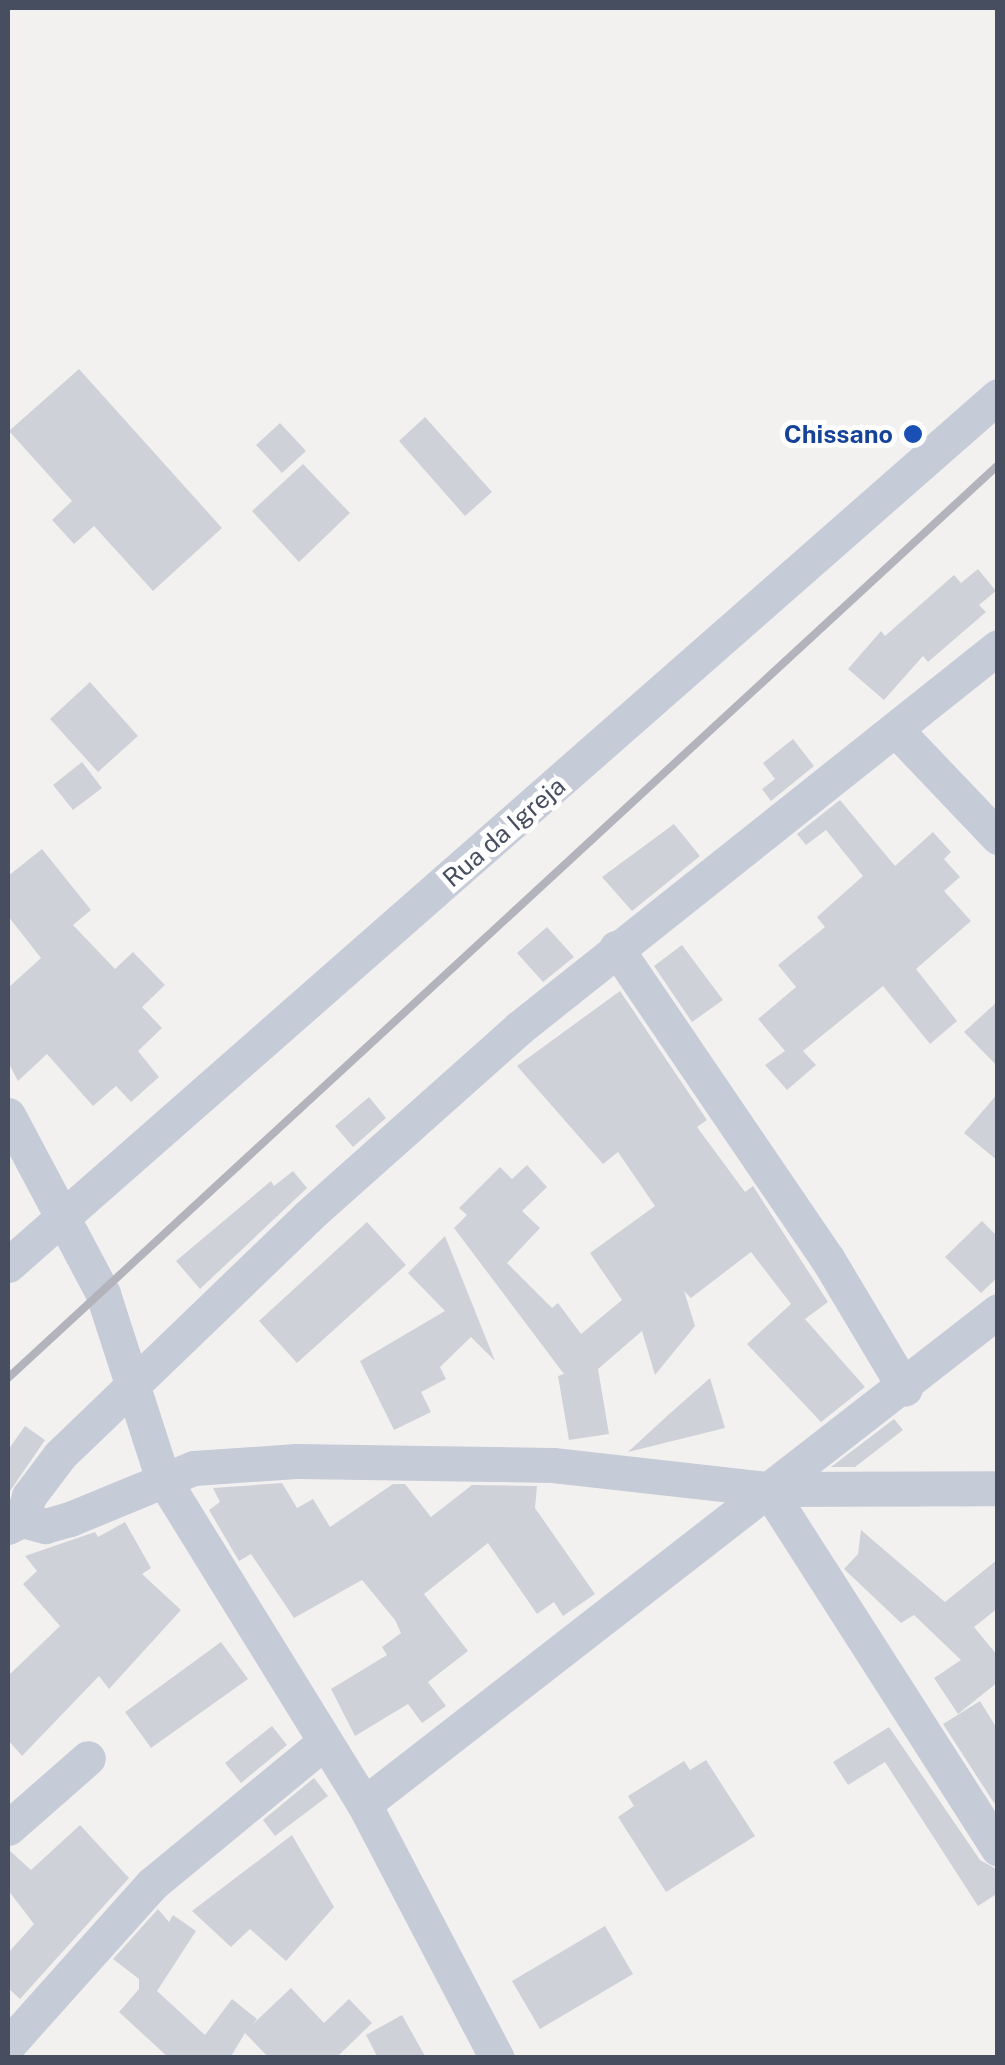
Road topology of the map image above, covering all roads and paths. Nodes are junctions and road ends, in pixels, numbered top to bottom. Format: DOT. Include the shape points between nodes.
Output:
graph roads {
  1 [pos="998,396"];
  2 [pos="998,647"];
  3 [pos="896,730"];
  4 [pos="998,837"];
  5 [pos="616,948"];
  6 [pos="8,1116"];
  7 [pos="64,1215"];
  8 [pos="8,1265"];
  9 [pos="998,1312"];
  10 [pos="129,1385"];
  11 [pos="905,1389"];
  12 [pos="162,1477"];
  13 [pos="998,1488"];
  14 [pos="768,1489"];
  15 [pos="15,1524"];
  16 [pos="324,1742"];
  17 [pos="88,1758"];
  18 [pos="364,1804"];
  19 [pos="8,1828"];
  20 [pos="998,1849"];
  21 [pos="8,2044"];
  22 [pos="497,2058"];
  1 -- 7 [label="street, Rua da Igreja"];
  2 -- 3 [label="street"];
  3 -- 4 [label="street"];
  3 -- 5 [label="street"];
  5 -- 10 [label="street" via="307,1217"];
  5 -- 11 [label="street" via="827,1258"];
  6 -- 7 [label="street"];
  7 -- 8 [label="street, Rua da Igreja"];
  7 -- 10 [label="street" via="102,1294"];
  9 -- 11 [label="street"];
  10 -- 12 [label="street"];
  10 -- 15 [label="street" via="60,1455"];
  11 -- 14 [label="street"];
  12 -- 14 [label="street" via="296,1460 553,1465"];
  12 -- 15 [label="street" via="70,1520"];
  12 -- 16 [label="street"];
  13 -- 14 [label="street"];
  14 -- 18 [label="street"];
  14 -- 20 [label="street"];
  16 -- 18 [label="street"];
  16 -- 21 [label="street" via="152,1884"];
  17 -- 19 [label="street"];
  18 -- 22 [label="street"];
}
